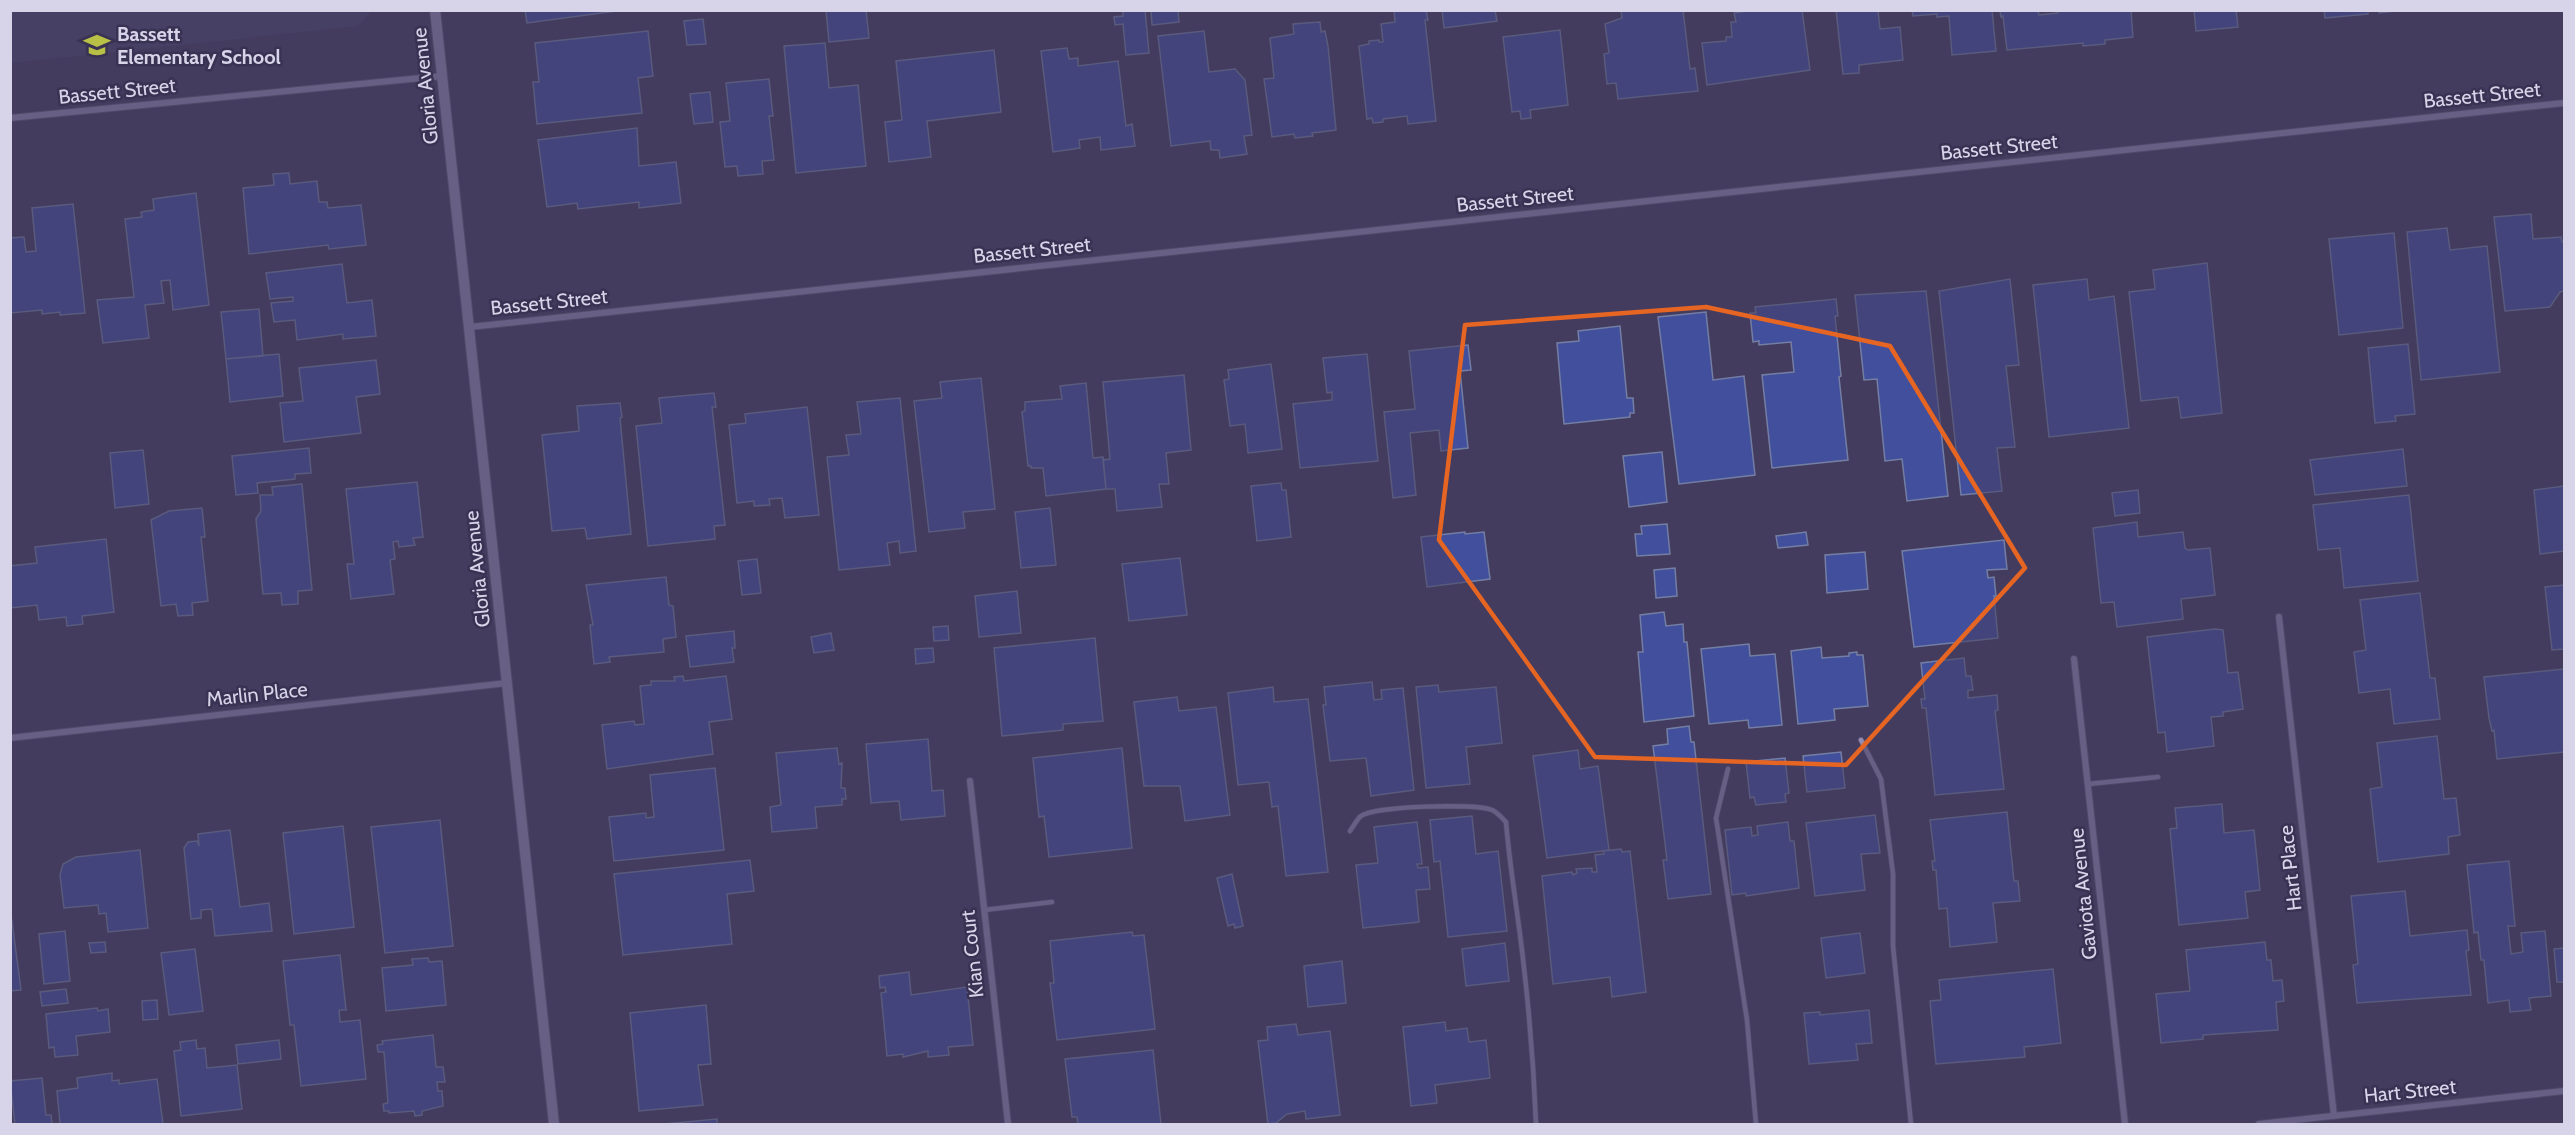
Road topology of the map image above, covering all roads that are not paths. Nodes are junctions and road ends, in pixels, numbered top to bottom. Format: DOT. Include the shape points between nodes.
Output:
graph roads {
  1 [pos="435,10"];
  2 [pos="442,76"];
  3 [pos="2565,103"];
  4 [pos="10,118"];
  5 [pos="470,327"];
  6 [pos="2278,617"];
  7 [pos="2074,659"];
  8 [pos="507,683"];
  9 [pos="10,738"];
  10 [pos="1861,740"];
  11 [pos="1728,769"];
  12 [pos="2158,777"];
  13 [pos="970,781"];
  14 [pos="2088,784"];
  15 [pos="1350,831"];
  16 [pos="1052,902"];
  17 [pos="984,910"];
  18 [pos="2565,1091"];
  19 [pos="2334,1116"];
  20 [pos="554,1125"];
  21 [pos="1008,1125"];
  22 [pos="1536,1125"];
  23 [pos="1756,1125"];
  24 [pos="1911,1125"];
  25 [pos="2125,1125"];
  26 [pos="2259,1125"];
  1 -- 2 [label="street, Gloria Avenue"];
  2 -- 4 [label="street, Bassett Street"];
  2 -- 5 [label="street, Gloria Avenue"];
  3 -- 5 [label="street, Bassett Street"];
  5 -- 8 [label="street, Gloria Avenue"];
  6 -- 19 [label="street, Hart Place"];
  7 -- 14 [label="street, Gaviota Avenue"];
  8 -- 9 [label="street, Marlin Place"];
  8 -- 20 [label="street, Gloria Avenue"];
  10 -- 24 [label="lane" via="1881,779 1893,874 1893,946"];
  11 -- 23 [label="lane" via="1716,818 1747,1020"];
  12 -- 14 [label="lane"];
  13 -- 17 [label="street, Kian Court"];
  14 -- 25 [label="street, Gaviota Avenue"];
  15 -- 22 [label="lane" via="1361,816 1377,811 1444,806 1493,810 1506,822 1527,998"];
  16 -- 17 [label="lane"];
  17 -- 21 [label="street, Kian Court"];
  18 -- 19 [label="street, Hart Street"];
  19 -- 26 [label="street, Hart Street"];
}
